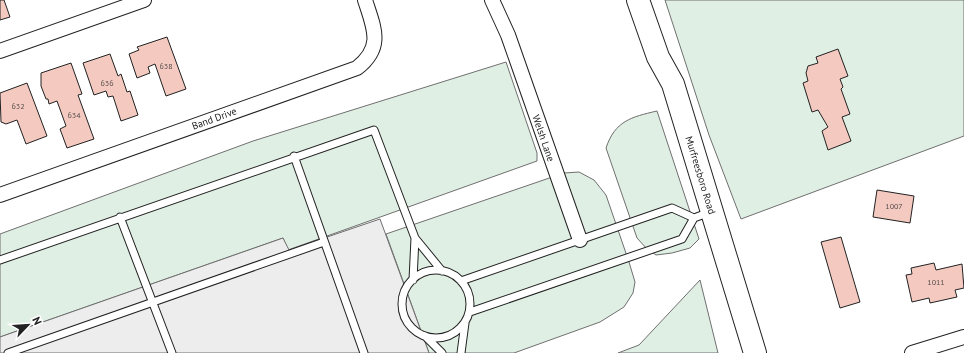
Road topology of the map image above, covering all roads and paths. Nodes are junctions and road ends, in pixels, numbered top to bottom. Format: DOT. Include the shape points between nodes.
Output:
graph roads {
  1 [pos="144,0"];
  2 [pos="364,0"];
  3 [pos="492,0"];
  4 [pos="503,0"];
  5 [pos="638,0"];
  6 [pos="508,35"];
  7 [pos="0,51"];
  8 [pos="294,156"];
  9 [pos="0,195"];
  10 [pos="703,215"];
  11 [pos="120,217"];
  12 [pos="416,238"];
  13 [pos="580,240"];
  14 [pos="324,242"];
  15 [pos="0,260"];
  16 [pos="442,271"];
  17 [pos="413,280"];
  18 [pos="461,281"];
  19 [pos="153,302"];
  20 [pos="470,312"];
  21 [pos="465,323"];
  22 [pos="424,336"];
  23 [pos="964,337"];
  24 [pos="8,353"];
  25 [pos="172,353"];
  26 [pos="364,353"];
  27 [pos="442,353"];
  28 [pos="461,353"];
  29 [pos="756,353"];
  30 [pos="912,353"];
  1 -- 7 [label="street"];
  2 -- 9 [label="street, Band Drive" via="376,32 375,44 357,68"];
  3 -- 6 [label="street, Welsh Lane"];
  4 -- 6 [label="street, Welsh Lane"];
  5 -- 10 [label="main road, Murfreesboro Road" via="658,57 673,84"];
  6 -- 13 [label="street, Welsh Lane"];
  8 -- 11 [label="lane"];
  8 -- 12 [label="lane" via="374,130"];
  8 -- 14 [label="lane"];
  10 -- 13 [label="lane" via="672,208"];
  10 -- 20 [label="lane" via="682,238"];
  10 -- 29 [label="main road, Murfreesboro Road"];
  11 -- 15 [label="lane"];
  11 -- 19 [label="lane"];
  12 -- 16 [label="lane"];
  12 -- 17 [label="lane"];
  13 -- 18 [label="lane"];
  14 -- 19 [label="lane"];
  14 -- 26 [label="lane"];
  16 -- 17 [label="lane" via="422,274"];
  16 -- 18 [label="lane"];
  17 -- 22 [label="lane" via="405,293 403,310 414,330"];
  18 -- 20 [label="lane" via="470,300"];
  19 -- 24 [label="lane"];
  19 -- 25 [label="lane"];
  20 -- 21 [label="lane"];
  21 -- 22 [label="lane" via="447,337"];
  21 -- 28 [label="lane"];
  22 -- 27 [label="lane"];
  23 -- 30 [label="street"];
}
